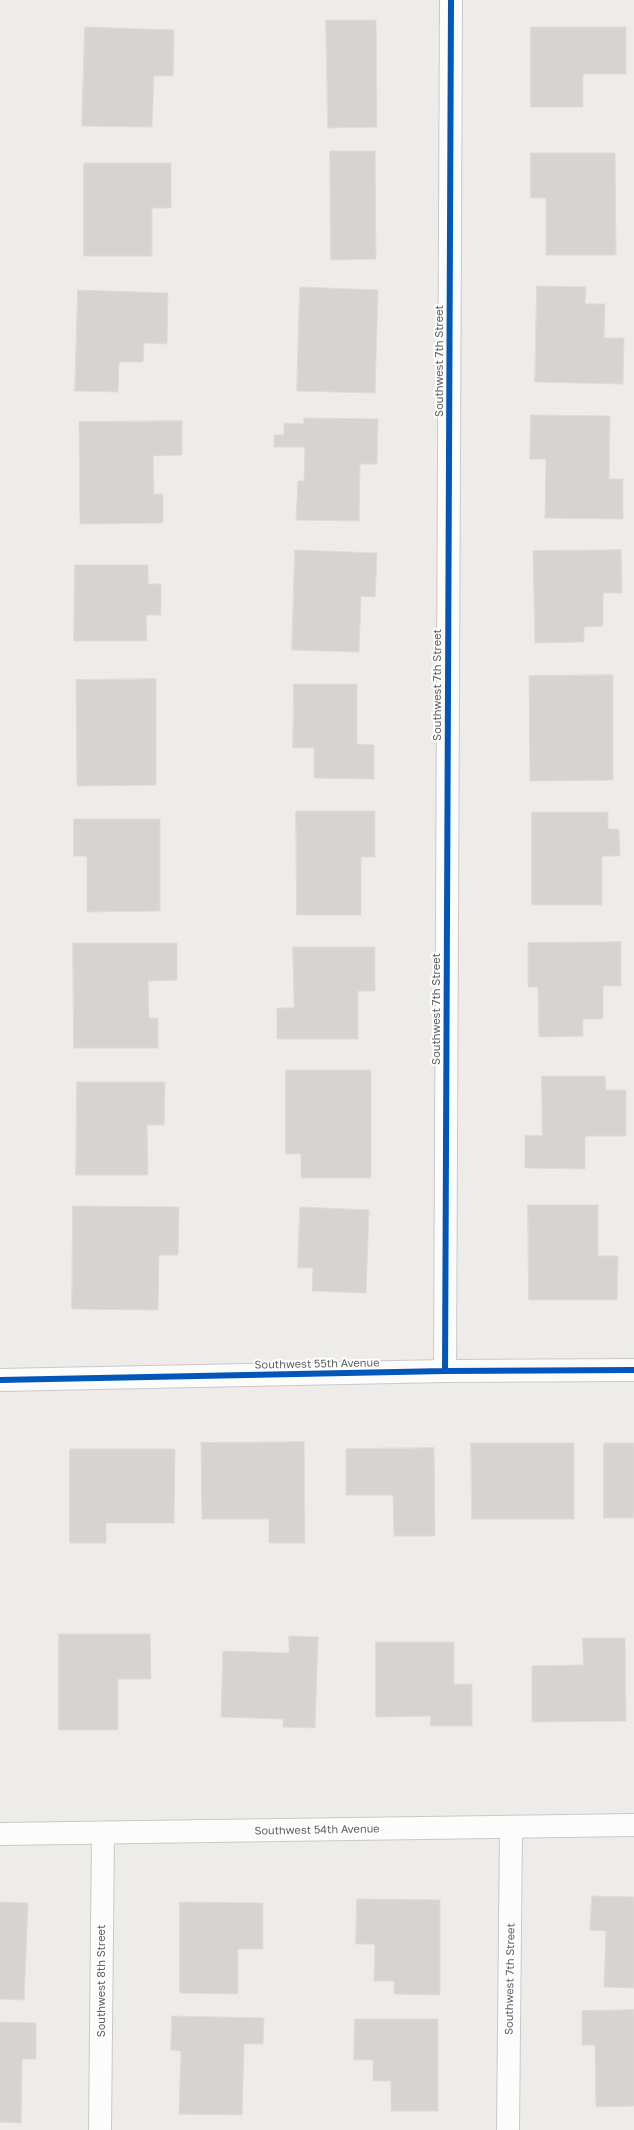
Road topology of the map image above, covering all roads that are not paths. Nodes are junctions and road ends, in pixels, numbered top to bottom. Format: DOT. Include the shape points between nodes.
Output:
graph roads {
  1 [pos="451,0"];
  2 [pos="634,1370"];
  3 [pos="445,1371"];
  4 [pos="0,1380"];
  5 [pos="634,1825"];
  6 [pos="511,1827"];
  7 [pos="103,1833"];
  8 [pos="0,1834"];
  9 [pos="100,2130"];
  10 [pos="508,2130"];
  1 -- 3 [label="street, Southwest 7th Street"];
  2 -- 3 [label="street, Southwest 55th Avenue"];
  3 -- 4 [label="street, Southwest 55th Avenue"];
  5 -- 6 [label="street, Southwest 54th Avenue"];
  6 -- 7 [label="street, Southwest 54th Avenue"];
  6 -- 10 [label="street, Southwest 7th Street"];
  7 -- 8 [label="street, Southwest 54th Avenue"];
  7 -- 9 [label="street, Southwest 8th Street"];
}
